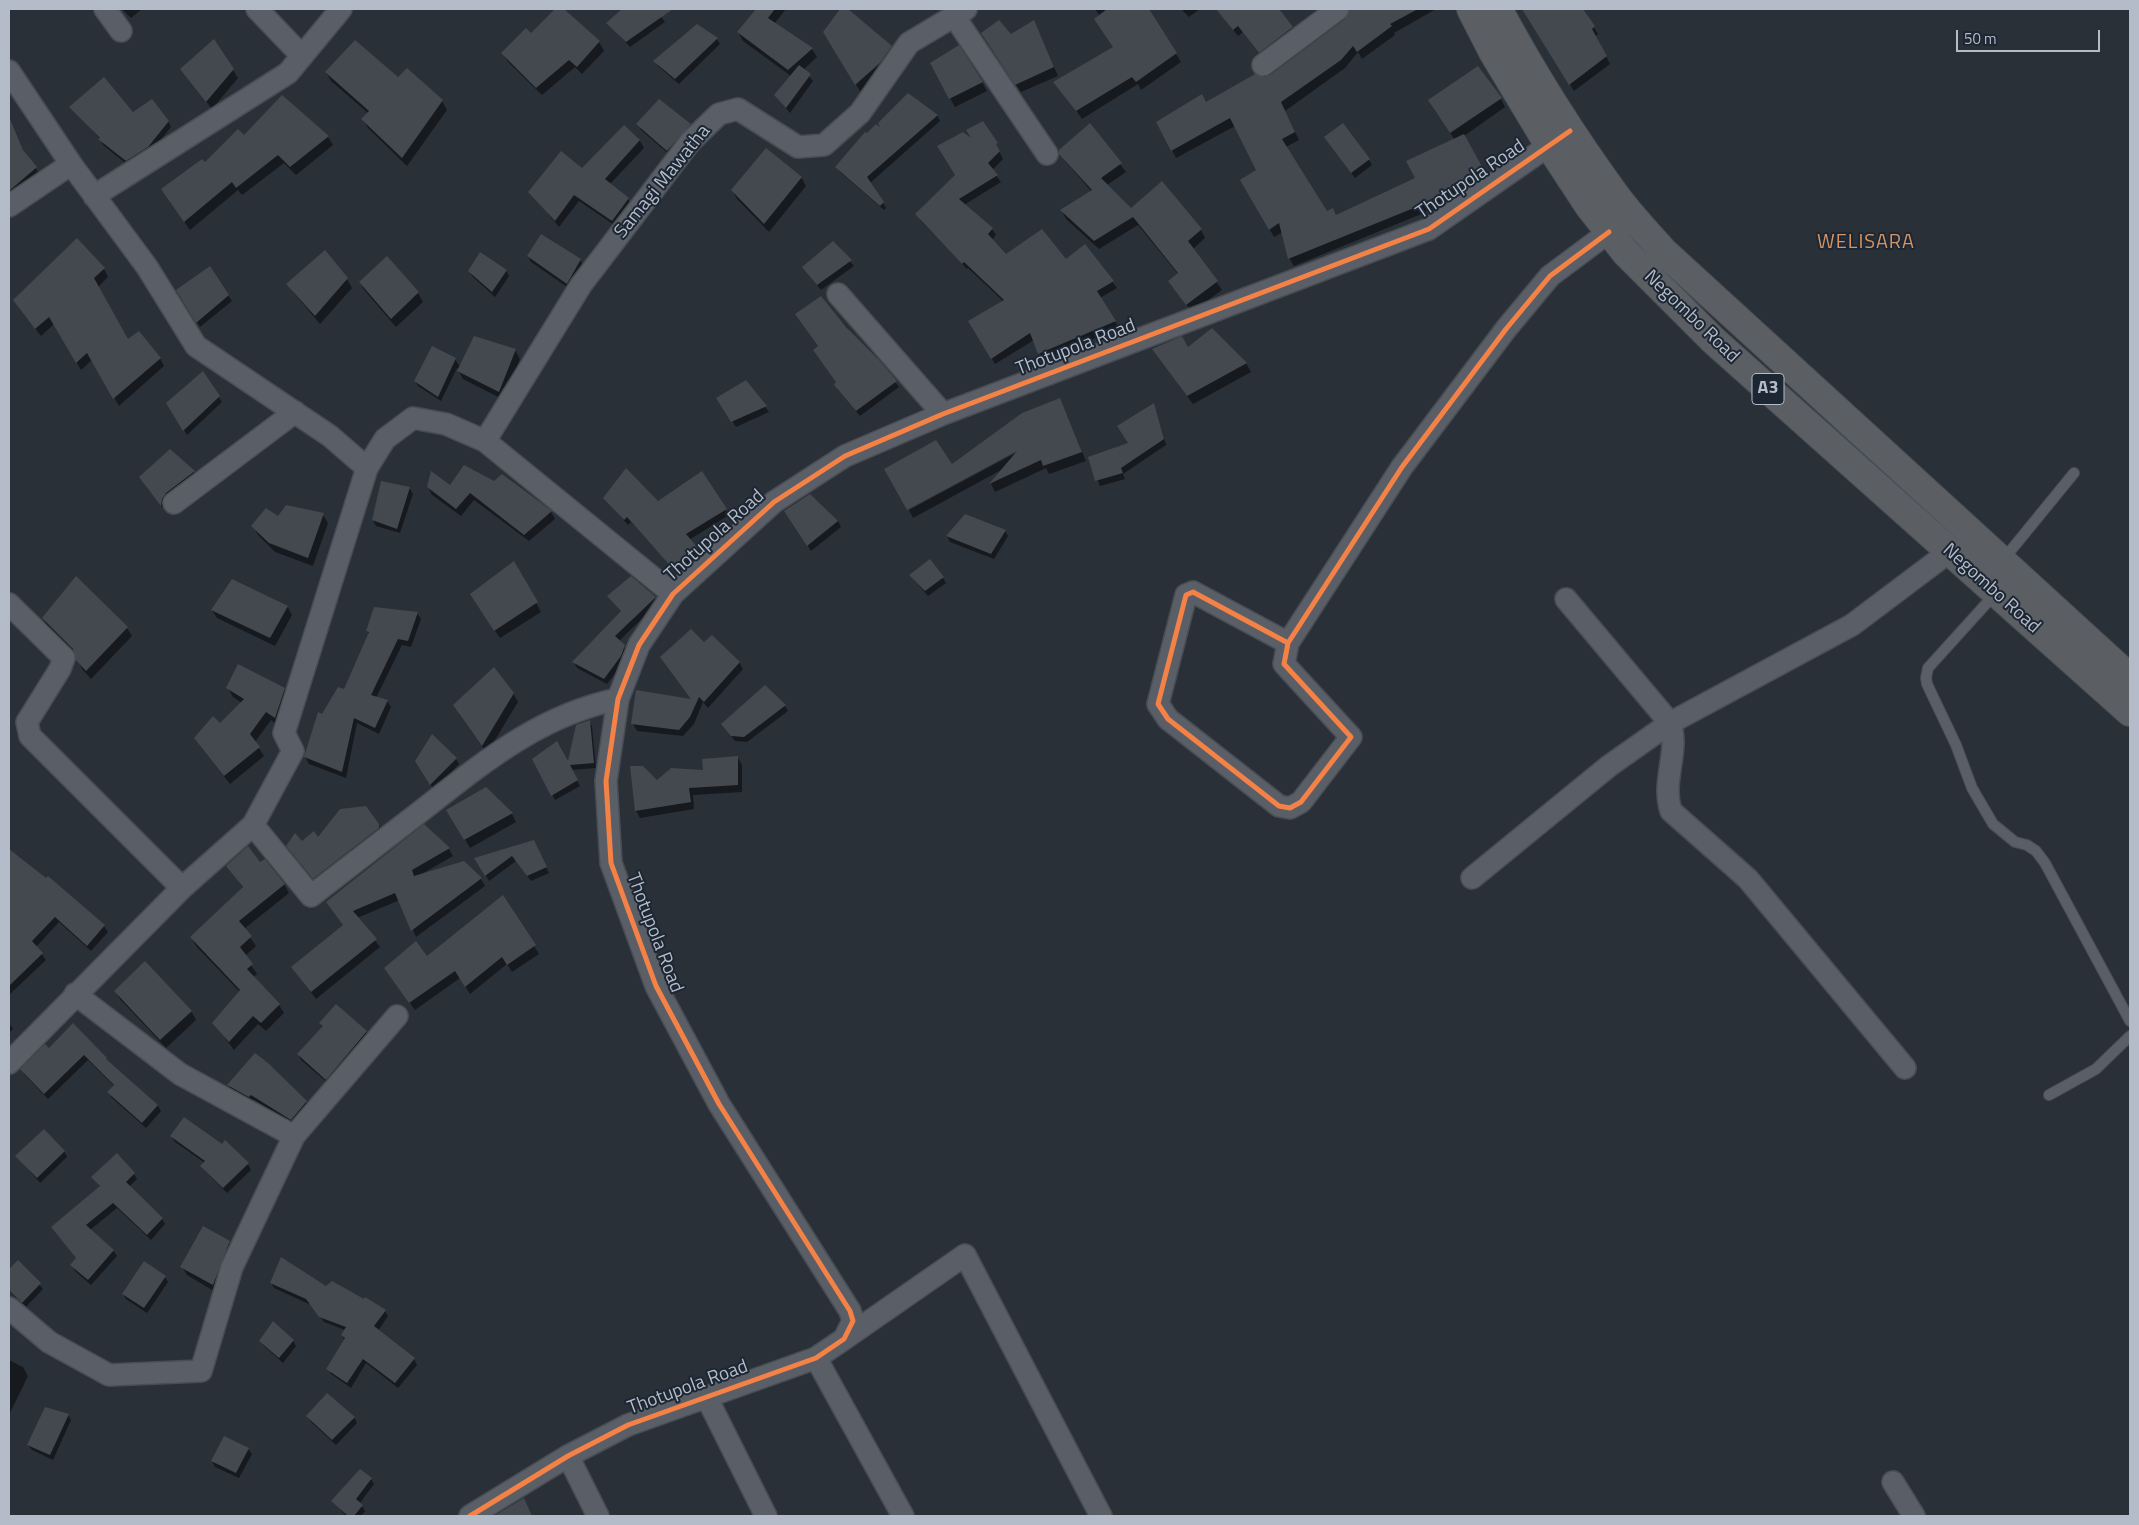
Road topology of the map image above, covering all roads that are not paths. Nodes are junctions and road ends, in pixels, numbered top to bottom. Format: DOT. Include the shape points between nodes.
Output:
graph roads {
  1 [pos="105,9"];
  2 [pos="258,9"];
  3 [pos="341,9"];
  4 [pos="1338,9"];
  5 [pos="1471,9"];
  6 [pos="1498,9"];
  7 [pos="960,12"];
  8 [pos="121,31"];
  9 [pos="302,56"];
  10 [pos="1263,65"];
  11 [pos="9,71"];
  12 [pos="1559,138"];
  13 [pos="1047,154"];
  14 [pos="71,164"];
  15 [pos="94,196"];
  16 [pos="9,206"];
  17 [pos="1609,232"];
  18 [pos="838,294"];
  19 [pos="294,412"];
  20 [pos="943,414"];
  21 [pos="486,441"];
  22 [pos="367,468"];
  23 [pos="2074,473"];
  24 [pos="174,503"];
  25 [pos="1949,552"];
  26 [pos="2003,561"];
  27 [pos="673,594"];
  28 [pos="1996,594"];
  29 [pos="1566,599"];
  30 [pos="9,604"];
  31 [pos="1288,643"];
  32 [pos="2130,678"];
  33 [pos="618,700"];
  34 [pos="2130,712"];
  35 [pos="1670,723"];
  36 [pos="18,728"];
  37 [pos="253,825"];
  38 [pos="1472,878"];
  39 [pos="182,888"];
  40 [pos="76,994"];
  41 [pos="397,1016"];
  42 [pos="2130,1021"];
  43 [pos="2130,1036"];
  44 [pos="9,1063"];
  45 [pos="1905,1068"];
  46 [pos="2049,1095"];
  47 [pos="294,1136"];
  48 [pos="9,1308"];
  49 [pos="844,1339"];
  50 [pos="816,1358"];
  51 [pos="707,1398"];
  52 [pos="568,1456"];
  53 [pos="1893,1482"];
  54 [pos="470,1516"];
  55 [pos="598,1516"];
  56 [pos="766,1516"];
  57 [pos="903,1516"];
  58 [pos="1101,1516"];
  59 [pos="1914,1516"];
  1 -- 8 [label="street"];
  2 -- 9 [label="street"];
  3 -- 9 [label="street"];
  4 -- 10 [label="street"];
  5 -- 12 [label="highway, Negombo Road / A3" via="1493,52"];
  6 -- 12 [label="highway, Negombo Road / A3" via="1531,69"];
  7 -- 13 [label="street"];
  7 -- 21 [label="street, Samagi Mawatha" via="908,44 860,113 824,145 798,147 738,109 720,114 690,142 581,285"];
  9 -- 15 [label="street" via="288,73"];
  11 -- 14 [label="street"];
  12 -- 17 [label="highway, Negombo Road / A3" via="1589,206"];
  12 -- 20 [label="street, Thotupola Road" via="1429,229"];
  12 -- 26 [label="highway, Negombo Road / A3" via="1617,197 1662,251"];
  14 -- 15 [label="street"];
  14 -- 16 [label="street"];
  15 -- 19 [label="street" via="147,267 196,346"];
  17 -- 25 [label="highway, Negombo Road / A3" via="1713,340"];
  17 -- 31 [label="street" via="1550,276 1506,329 1402,467"];
  18 -- 20 [label="street"];
  19 -- 22 [label="street" via="330,436"];
  19 -- 24 [label="street"];
  20 -- 27 [label="street, Thotupola Road" via="846,456 774,502"];
  21 -- 22 [label="street" via="446,424 412,418 385,440"];
  21 -- 27 [label="street"];
  22 -- 37 [label="street" via="284,733 293,751"];
  23 -- 26 [label="lane"];
  25 -- 28 [label="highway, Negombo Road / A3"];
  25 -- 35 [label="street" via="1852,625"];
  26 -- 32 [label="highway, Negombo Road / A3"];
  27 -- 33 [label="street, Thotupola Road" via="639,645"];
  28 -- 34 [label="highway, Negombo Road / A3"];
  28 -- 42 [label="lane" via="1928,668 1926,678 1972,788 1993,824 2015,842 2036,851 2045,862"];
  29 -- 35 [label="street"];
  30 -- 36 [label="street" via="64,658 27,722"];
  31 -- 31 [label="street" via="1193,592 1186,595 1158,704 1168,719 1279,806 1290,808 1301,802 1350,737 1284,664"];
  33 -- 37 [label="street" via="589,705 532,731 478,766 311,896"];
  33 -- 49 [label="street, Thotupola Road" via="606,782 611,863 656,986 719,1104 850,1311 853,1321"];
  35 -- 38 [label="street" via="1609,766"];
  35 -- 45 [label="street" via="1674,734 1666,798 1671,812 1748,879"];
  36 -- 39 [label="street" via="30,736"];
  37 -- 39 [label="street"];
  39 -- 40 [label="street"];
  40 -- 44 [label="street"];
  40 -- 47 [label="street" via="180,1074"];
  41 -- 47 [label="street"];
  43 -- 46 [label="lane" via="2096,1069"];
  47 -- 48 [label="street" via="232,1267 202,1371 109,1375 49,1342"];
  49 -- 50 [label="street, Thotupola Road"];
  49 -- 58 [label="street, Thotupola Road" via="965,1256"];
  50 -- 51 [label="street, Thotupola Road"];
  50 -- 57 [label="street"];
  51 -- 52 [label="street, Thotupola Road" via="628,1425"];
  51 -- 56 [label="street"];
  52 -- 54 [label="street, Thotupola Road"];
  52 -- 55 [label="street"];
  53 -- 59 [label="street"];
}
